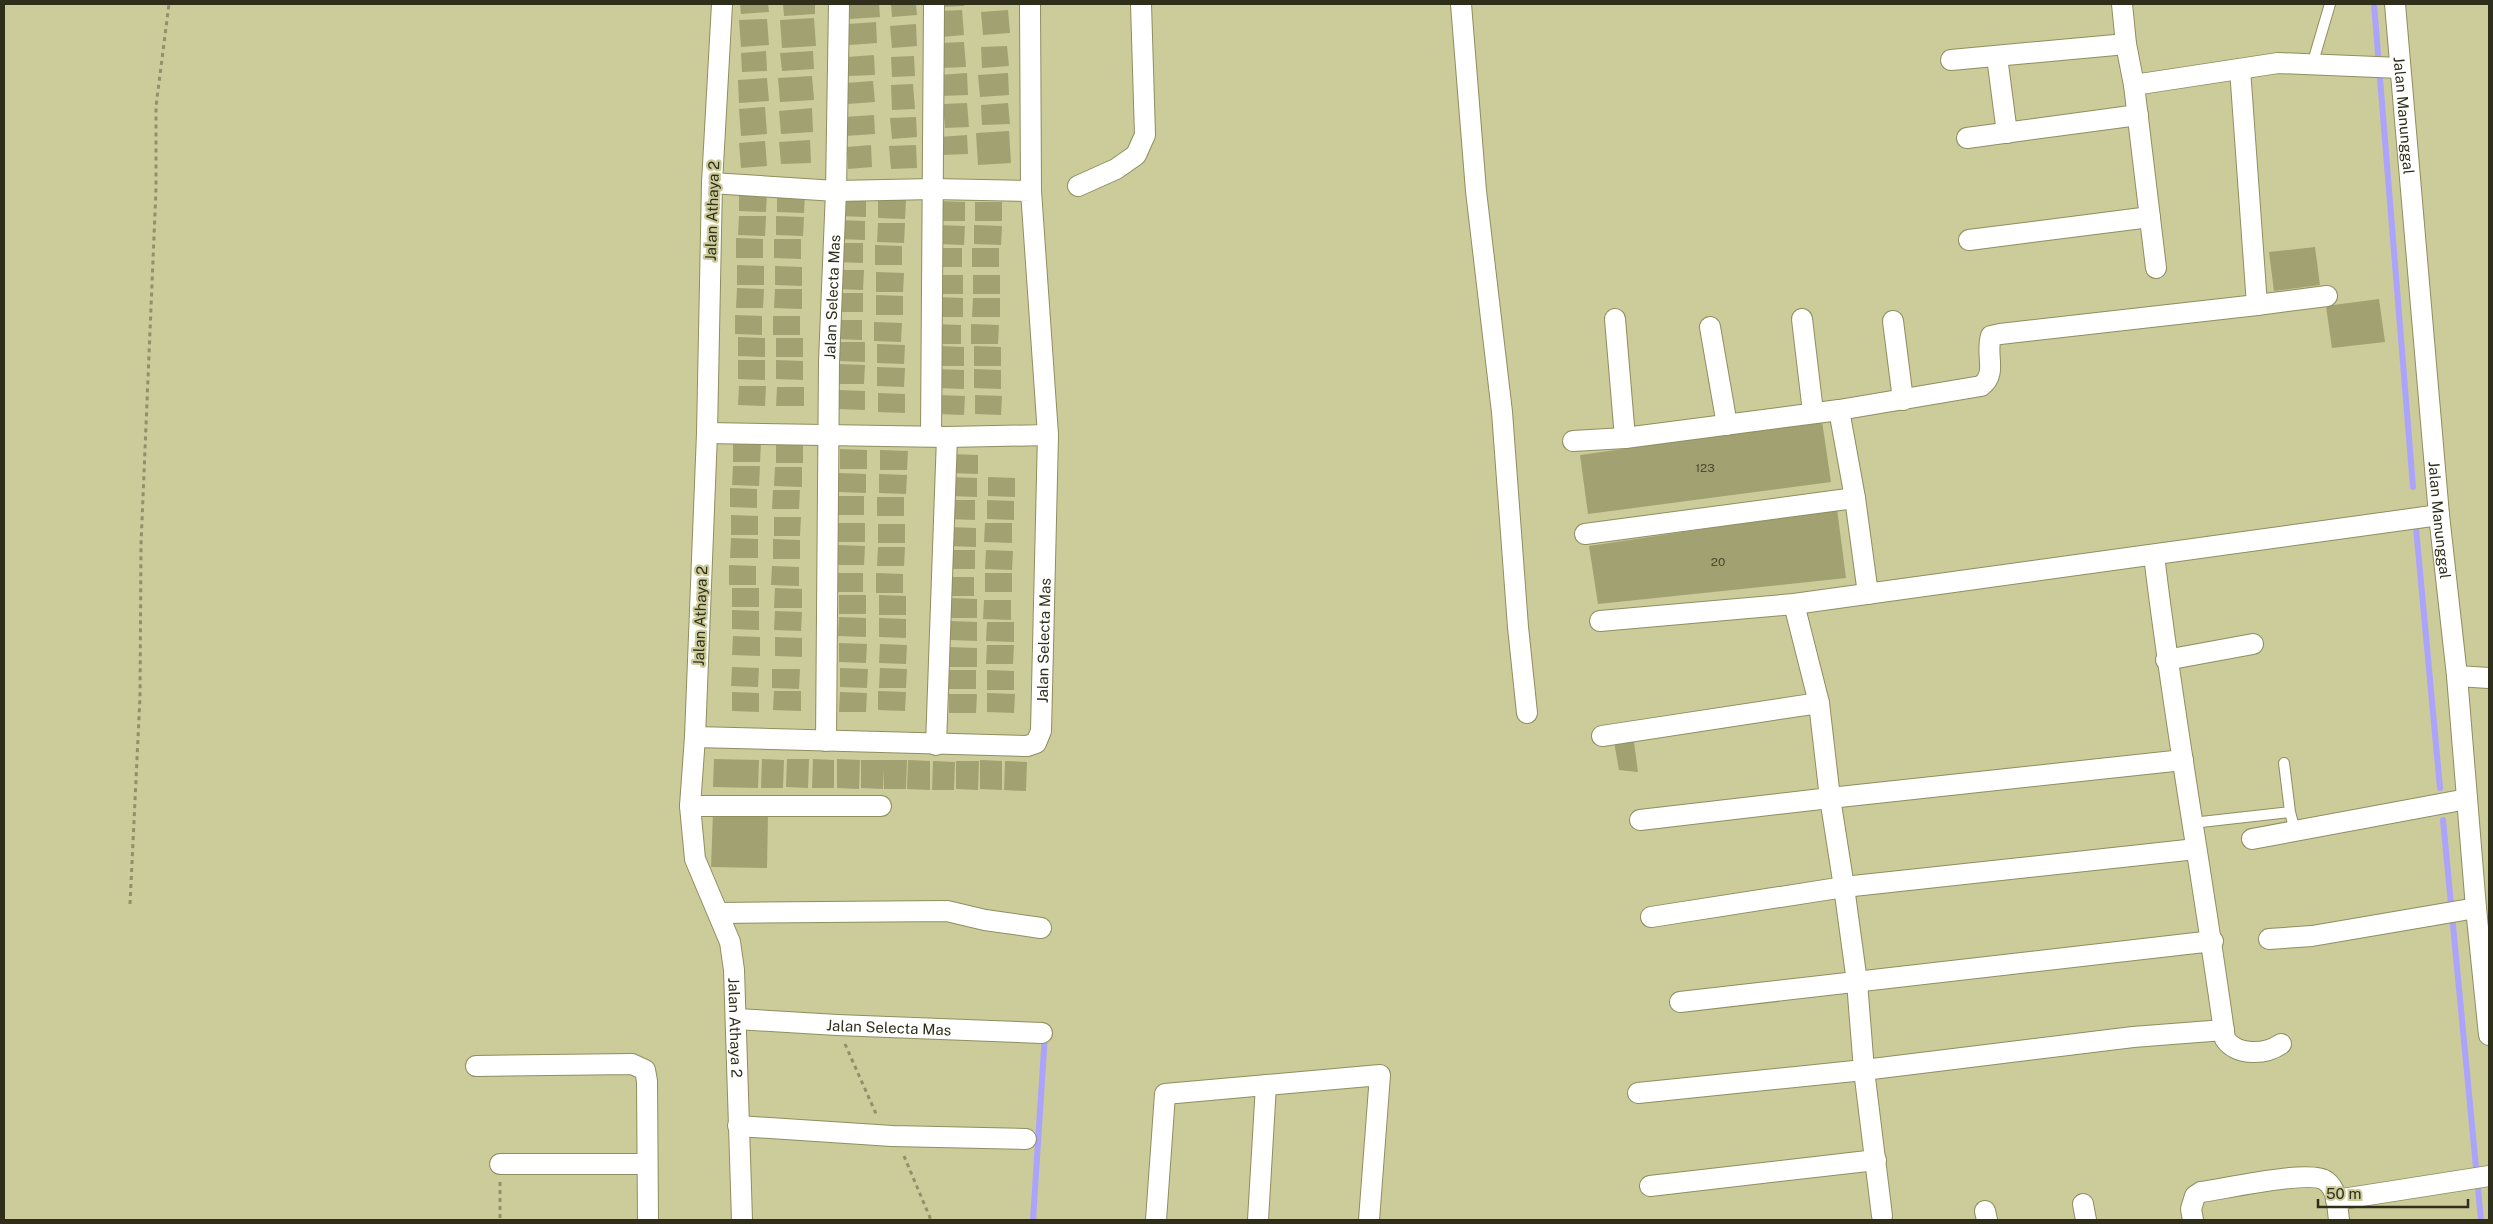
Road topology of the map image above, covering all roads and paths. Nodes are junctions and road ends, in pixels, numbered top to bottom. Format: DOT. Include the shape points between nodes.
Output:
graph roads {
  1 [pos="169,4"];
  2 [pos="722,4"];
  3 [pos="839,4"];
  4 [pos="934,4"];
  5 [pos="1030,4"];
  6 [pos="1141,4"];
  7 [pos="1461,4"];
  8 [pos="2122,4"];
  9 [pos="2330,4"];
  10 [pos="2395,4"];
  11 [pos="2126,44"];
  12 [pos="1997,56"];
  13 [pos="1951,60"];
  14 [pos="2312,65"];
  15 [pos="2400,68"];
  16 [pos="2240,69"];
  17 [pos="2134,85"];
  18 [pos="2138,115"];
  19 [pos="2007,133"];
  20 [pos="1967,138"];
  21 [pos="712,183"];
  22 [pos="1078,186"];
  23 [pos="934,189"];
  24 [pos="836,191"];
  25 [pos="1031,191"];
  26 [pos="2150,217"];
  27 [pos="1969,240"];
  28 [pos="2156,268"];
  29 [pos="2328,296"];
  30 [pos="2257,305"];
  31 [pos="1615,318"];
  32 [pos="1802,319"];
  33 [pos="1893,321"];
  34 [pos="1710,327"];
  35 [pos="1903,400"];
  36 [pos="1839,410"];
  37 [pos="1812,412"];
  38 [pos="1727,425"];
  39 [pos="707,433"];
  40 [pos="829,434"];
  41 [pos="1048,435"];
  42 [pos="939,437"];
  43 [pos="1625,438"];
  44 [pos="1573,441"];
  45 [pos="1856,498"];
  46 [pos="2439,515"];
  47 [pos="1585,534"];
  48 [pos="2154,555"];
  49 [pos="1868,594"];
  50 [pos="1794,604"];
  51 [pos="1600,621"];
  52 [pos="2253,644"];
  53 [pos="2166,660"];
  54 [pos="2457,676"];
  55 [pos="2489,678"];
  56 [pos="1819,703"];
  57 [pos="1528,713"];
  58 [pos="1602,736"];
  59 [pos="696,737"];
  60 [pos="826,742"];
  61 [pos="936,745"];
  62 [pos="2183,760"];
  63 [pos="2284,763"];
  64 [pos="1830,798"];
  65 [pos="2467,799"];
  66 [pos="690,806"];
  67 [pos="882,806"];
  68 [pos="1640,820"];
  69 [pos="2292,822"];
  70 [pos="2192,823"];
  71 [pos="2252,839"];
  72 [pos="2196,849"];
  73 [pos="1844,887"];
  74 [pos="130,904"];
  75 [pos="2476,908"];
  76 [pos="719,913"];
  77 [pos="1651,917"];
  78 [pos="1040,928"];
  79 [pos="2269,939"];
  80 [pos="2212,941"];
  81 [pos="1857,982"];
  82 [pos="1680,1002"];
  83 [pos="737,1019"];
  84 [pos="2224,1030"];
  85 [pos="1042,1033"];
  86 [pos="2489,1035"];
  87 [pos="2281,1044"];
  88 [pos="476,1066"];
  89 [pos="1864,1070"];
  90 [pos="1266,1085"];
  91 [pos="1638,1093"];
  92 [pos="738,1126"];
  93 [pos="1026,1139"];
  94 [pos="1876,1160"];
  95 [pos="500,1164"];
  96 [pos="647,1164"];
  97 [pos="2489,1176"];
  98 [pos="1650,1186"];
  99 [pos="2336,1200"];
  100 [pos="1882,1216"];
  101 [pos="500,1220"];
  102 [pos="648,1220"];
  103 [pos="742,1220"];
  104 [pos="1156,1220"];
  105 [pos="1258,1220"];
  106 [pos="1369,1220"];
  107 [pos="2193,1220"];
  108 [pos="2339,1220"];
  1 -- 74 [label="path" via="156,106 156,189 141,544 140,697"];
  2 -- 21 [label="street, Jalan Athaya 2"];
  3 -- 24 [label="street, Jalan Selecta Mas"];
  4 -- 23 [label="street"];
  5 -- 25 [label="street, Jalan Selecta Mas"];
  6 -- 22 [label="street" via="1145,135 1136,155 1116,170"];
  7 -- 57 [label="street" via="1476,191 1502,412 1518,627"];
  8 -- 11 [label="street"];
  9 -- 14 [label="lane"];
  10 -- 15 [label="street, Jalan Manunggal"];
  11 -- 12 [label="street"];
  11 -- 17 [label="street"];
  12 -- 13 [label="street"];
  12 -- 19 [label="street"];
  14 -- 15 [label="street"];
  14 -- 16 [label="street" via="2278,63"];
  15 -- 46 [label="street, Jalan Manunggal"];
  16 -- 17 [label="street"];
  16 -- 30 [label="street"];
  17 -- 18 [label="street"];
  18 -- 19 [label="street"];
  18 -- 26 [label="street"];
  19 -- 20 [label="street"];
  21 -- 24 [label="street"];
  21 -- 39 [label="street, Jalan Athaya 2"];
  23 -- 24 [label="street"];
  23 -- 25 [label="street"];
  23 -- 42 [label="street"];
  24 -- 40 [label="street, Jalan Selecta Mas"];
  25 -- 41 [label="street, Jalan Selecta Mas"];
  26 -- 27 [label="street"];
  26 -- 28 [label="street"];
  29 -- 30 [label="street"];
  30 -- 35 [label="street" via="1991,336 1988,382"];
  31 -- 43 [label="street"];
  32 -- 37 [label="street"];
  33 -- 35 [label="street"];
  34 -- 38 [label="street"];
  35 -- 36 [label="street"];
  36 -- 37 [label="street"];
  36 -- 45 [label="street"];
  37 -- 38 [label="street"];
  38 -- 43 [label="street"];
  39 -- 40 [label="street"];
  39 -- 59 [label="street, Jalan Athaya 2"];
  40 -- 42 [label="street"];
  40 -- 60 [label="street, Jalan Selecta Mas"];
  41 -- 42 [label="street"];
  41 -- 61 [label="street, Jalan Selecta Mas" via="1040,738 1027,746"];
  42 -- 61 [label="street"];
  43 -- 44 [label="street"];
  45 -- 47 [label="street"];
  45 -- 49 [label="street"];
  46 -- 48 [label="street"];
  46 -- 54 [label="street, Jalan Manunggal"];
  48 -- 49 [label="street"];
  48 -- 53 [label="street"];
  49 -- 50 [label="street"];
  50 -- 51 [label="street"];
  50 -- 56 [label="street"];
  52 -- 53 [label="street"];
  53 -- 62 [label="street"];
  54 -- 55 [label="street"];
  54 -- 65 [label="street, Jalan Manunggal"];
  56 -- 58 [label="street"];
  56 -- 64 [label="street"];
  59 -- 60 [label="street, Jalan Selecta Mas"];
  59 -- 66 [label="street, Jalan Athaya 2"];
  60 -- 61 [label="street, Jalan Selecta Mas"];
  62 -- 64 [label="street"];
  62 -- 70 [label="street"];
  63 -- 69 [label="lane"];
  64 -- 68 [label="street"];
  64 -- 73 [label="street"];
  65 -- 69 [label="street"];
  65 -- 75 [label="street, Jalan Manunggal"];
  66 -- 67 [label="street"];
  66 -- 76 [label="street, Jalan Athaya 2" via="695,859"];
  69 -- 70 [label="lane"];
  69 -- 71 [label="street"];
  70 -- 72 [label="street"];
  72 -- 73 [label="street"];
  72 -- 80 [label="street"];
  73 -- 77 [label="street"];
  73 -- 81 [label="street"];
  75 -- 79 [label="street" via="2312,936"];
  75 -- 86 [label="street, Jalan Manunggal"];
  76 -- 78 [label="street" via="947,911"];
  76 -- 83 [label="street, Jalan Athaya 2" via="730,942"];
  80 -- 81 [label="street"];
  80 -- 84 [label="street"];
  81 -- 82 [label="street"];
  81 -- 89 [label="street"];
  83 -- 85 [label="street, Jalan Selecta Mas"];
  83 -- 92 [label="street, Jalan Athaya 2"];
  84 -- 87 [label="street" via="2230,1046 2244,1052 2272,1050"];
  84 -- 89 [label="street" via="2133,1037"];
  88 -- 96 [label="street" via="640,1066 645,1070 647,1081"];
  89 -- 91 [label="street"];
  89 -- 94 [label="street"];
  90 -- 104 [label="street" via="1165,1094"];
  90 -- 105 [label="street"];
  90 -- 106 [label="street" via="1380,1075"];
  92 -- 93 [label="street" via="892,1136"];
  92 -- 103 [label="street, Jalan Athaya 2"];
  94 -- 98 [label="street"];
  94 -- 100 [label="street"];
  95 -- 96 [label="street"];
  95 -- 101 [label="path"];
  96 -- 102 [label="street"];
  97 -- 99 [label="street"];
  99 -- 107 [label="street" via="2334,1190 2326,1180 2314,1176 2297,1177 2201,1192 2195,1196 2191,1208"];
  99 -- 108 [label="street"];
}
